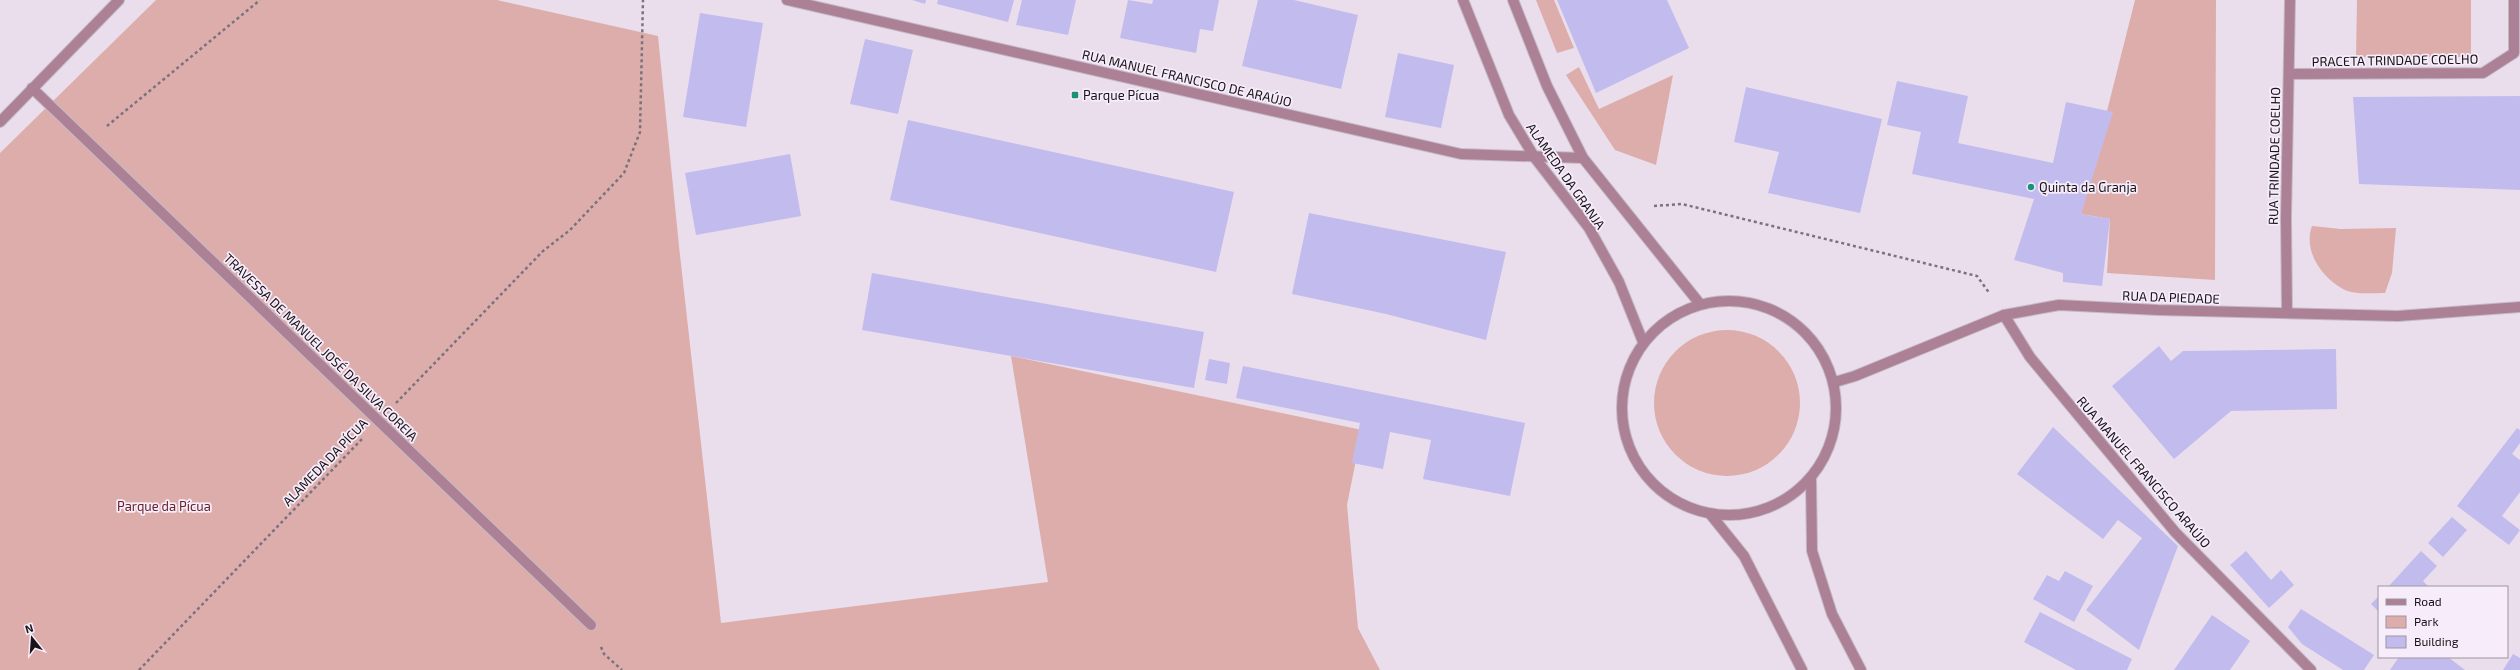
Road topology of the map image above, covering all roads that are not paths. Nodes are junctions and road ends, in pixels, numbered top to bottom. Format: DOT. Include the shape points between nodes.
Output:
graph roads {
  1 [pos="119,0"];
  2 [pos="787,0"];
  3 [pos="1463,0"];
  4 [pos="1513,0"];
  5 [pos="2290,0"];
  6 [pos="2514,0"];
  7 [pos="2289,74"];
  8 [pos="32,88"];
  9 [pos="0,122"];
  10 [pos="1535,158"];
  11 [pos="1583,158"];
  12 [pos="1700,304"];
  13 [pos="2520,307"];
  14 [pos="2287,312"];
  15 [pos="2004,314"];
  16 [pos="1643,342"];
  17 [pos="1835,382"];
  18 [pos="1811,479"];
  19 [pos="1711,515"];
  20 [pos="591,625"];
  21 [pos="1802,670"];
  22 [pos="1861,670"];
  23 [pos="2311,670"];
  1 -- 8 [label="street"];
  2 -- 10 [label="street, RUA MANUEL FRANCISCO DE ARAÚJO" via="1461,154"];
  3 -- 10 [label="street, ALAMEDA DA GRANJA" via="1509,115"];
  4 -- 11 [label="street, ALAMEDA DA GRANJA" via="1547,86"];
  5 -- 7 [label="street, RUA TRINDADE COELHO"];
  6 -- 7 [label="street, PRACETA TRINDADE COELHO" via="2514,54 2483,73"];
  7 -- 14 [label="street, RUA TRINDADE COELHO"];
  8 -- 9 [label="street"];
  8 -- 20 [label="street, TRAVESSA DE MANUEL JOSÉ DA SILVA COREIA"];
  10 -- 11 [label="street, RUA MANUEL FRANCISCO DE ARAÚJO"];
  10 -- 16 [label="street, ALAMEDA DA GRANJA" via="1589,228 1619,282"];
  11 -- 12 [label="street, ALAMEDA DA GRANJA"];
  12 -- 16 [label="street" via="1669,319"];
  12 -- 17 [label="street" via="1734,300 1768,307 1798,325 1821,350"];
  13 -- 14 [label="street, RUA DA PIEDADE" via="2398,316"];
  14 -- 15 [label="street, RUA DA PIEDADE" via="2059,305"];
  15 -- 17 [label="street, RUA DA PIEDADE" via="1856,376"];
  15 -- 23 [label="street, RUA MANUEL FRANCISCO ARAÚJO" via="2030,357 2175,532"];
  16 -- 19 [label="street" via="1626,375 1621,412 1628,448 1647,479 1676,502"];
  17 -- 18 [label="street" via="1838,416 1830,450"];
  18 -- 19 [label="street" via="1782,503 1748,515"];
  18 -- 22 [label="street" via="1812,551 1832,614"];
  19 -- 21 [label="street" via="1744,556"];
}
